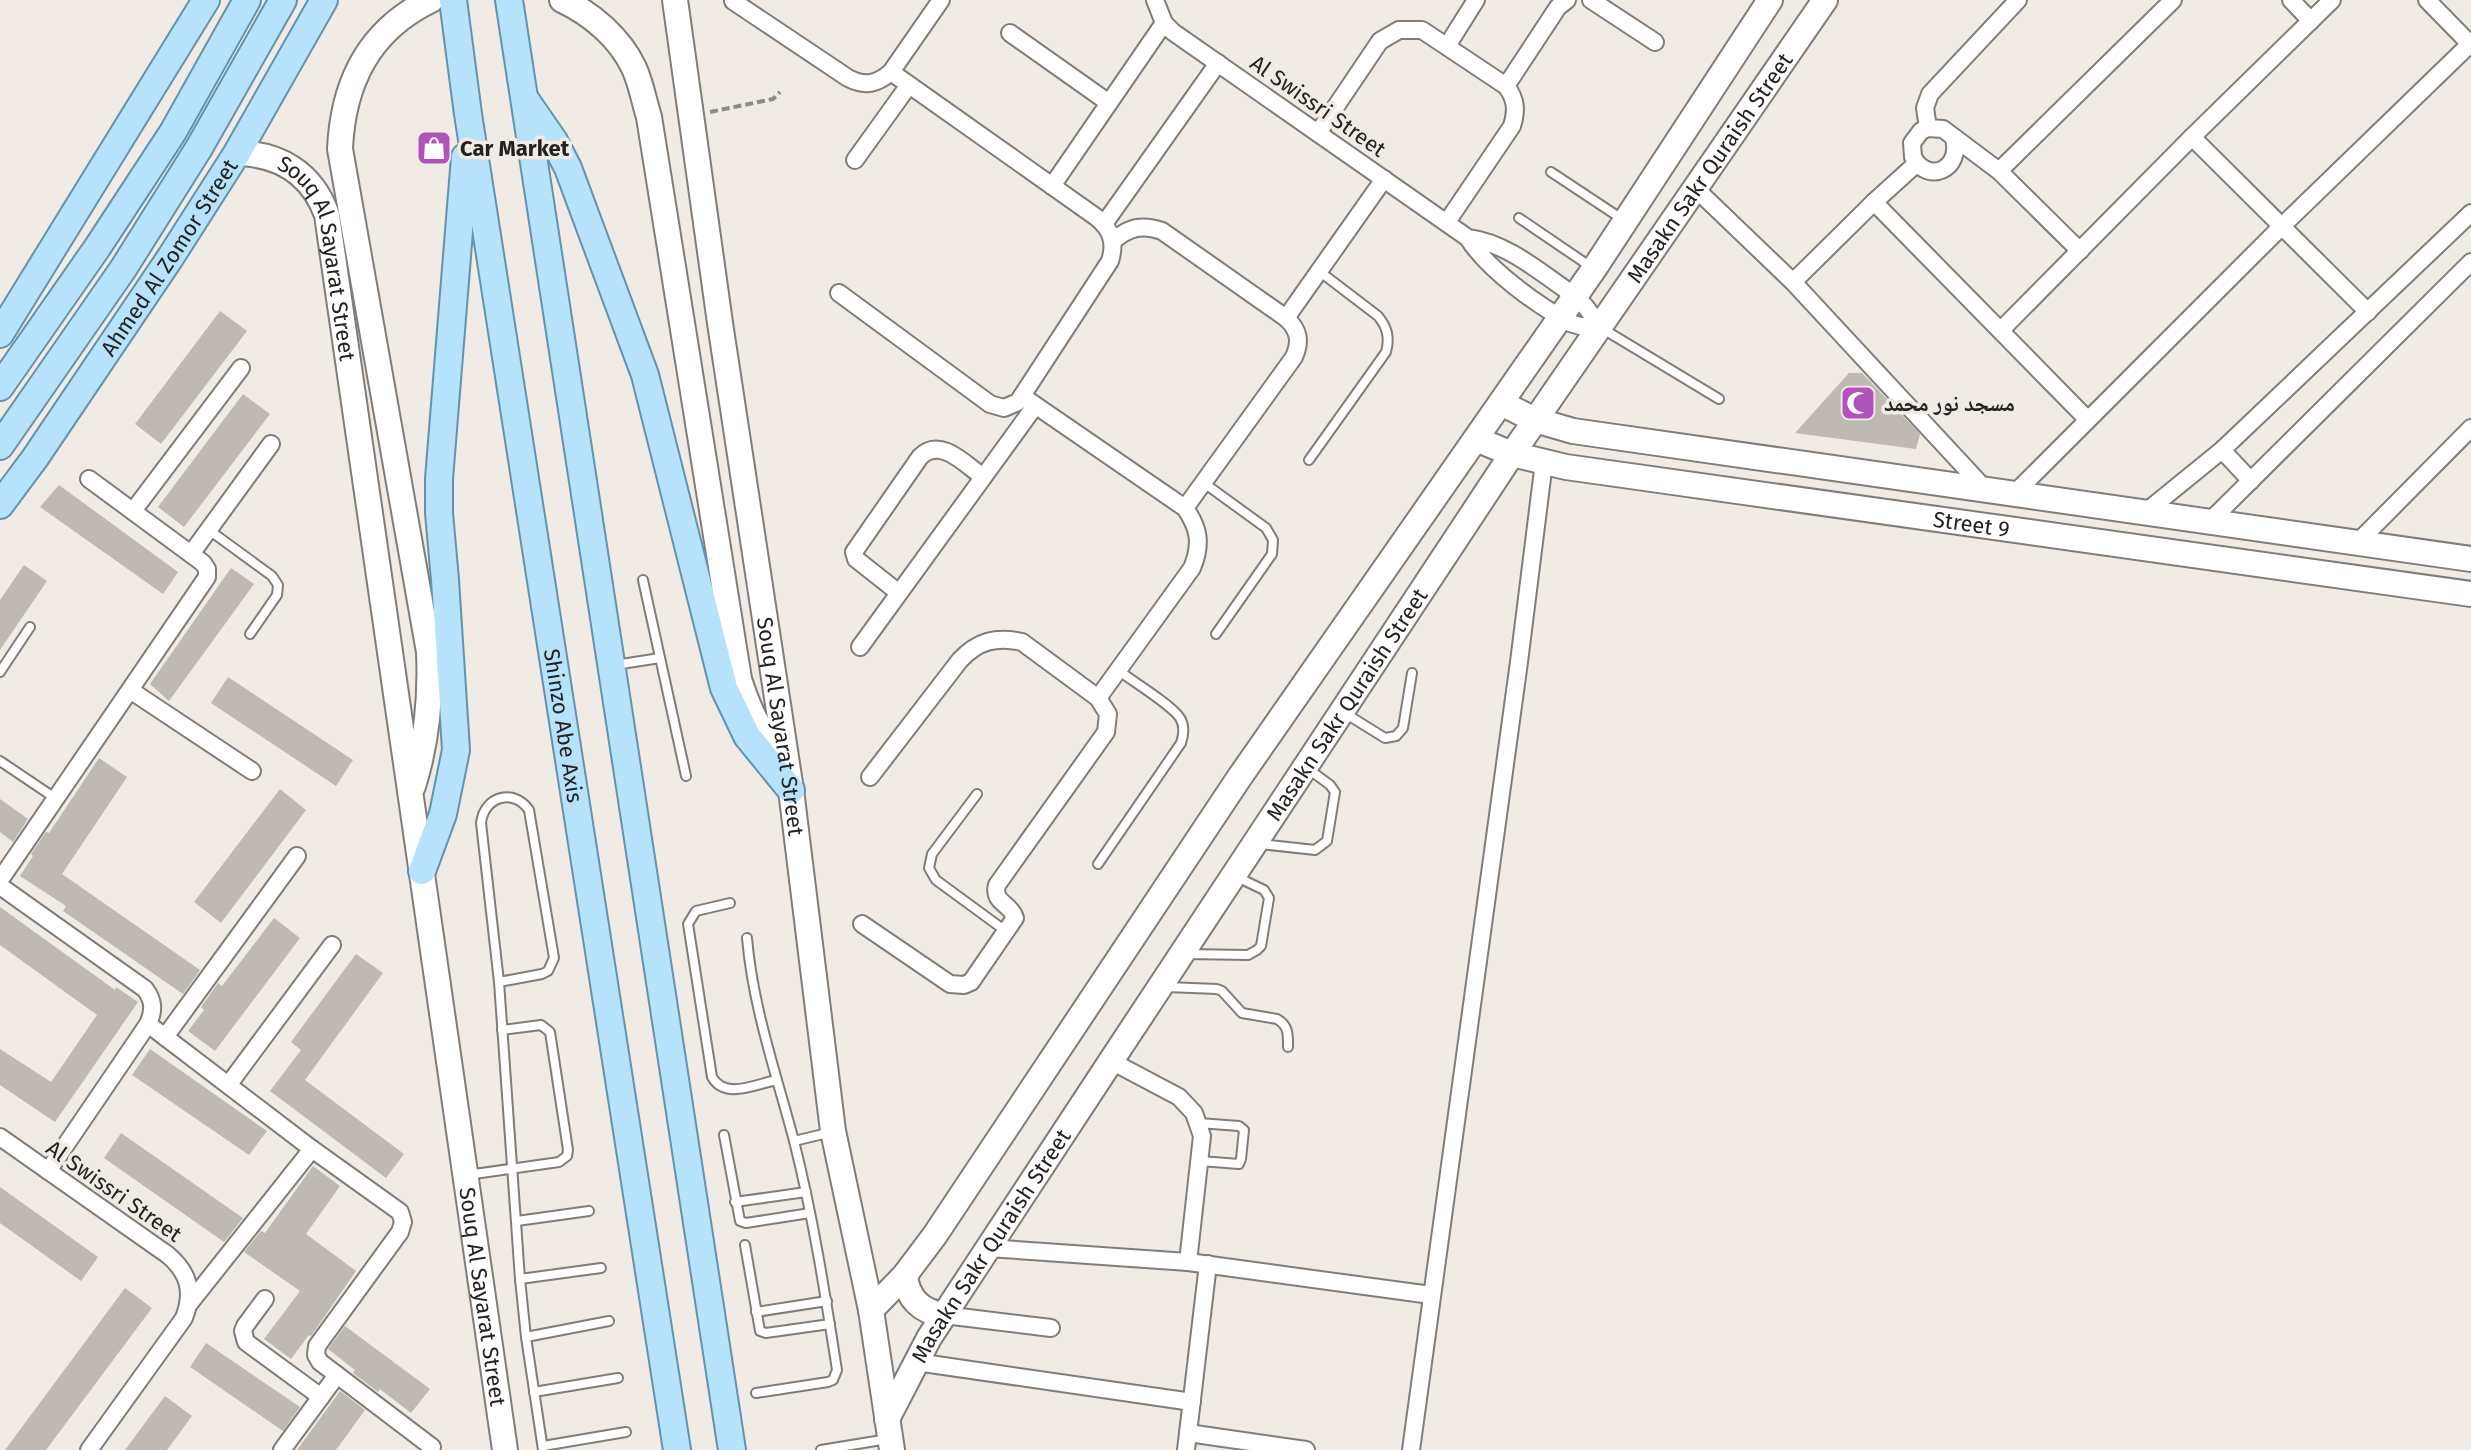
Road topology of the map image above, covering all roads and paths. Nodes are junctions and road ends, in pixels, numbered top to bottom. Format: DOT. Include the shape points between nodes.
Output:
graph roads {
  1 [pos="206,0"];
  2 [pos="247,0"];
  3 [pos="283,0"];
  4 [pos="324,0"];
  5 [pos="431,0"];
  6 [pos="453,0"];
  7 [pos="509,0"];
  8 [pos="562,0"];
  9 [pos="675,0"];
  10 [pos="941,0"];
  11 [pos="1155,0"];
  12 [pos="1476,0"];
  13 [pos="1567,0"];
  14 [pos="1591,0"];
  15 [pos="1770,0"];
  16 [pos="1825,0"];
  17 [pos="2018,0"];
  18 [pos="2173,0"];
  19 [pos="2291,0"];
  20 [pos="2332,0"];
  21 [pos="2427,0"];
  22 [pos="733,1"];
  23 [pos="2311,21"];
  24 [pos="1164,23"];
  25 [pos="1010,33"];
  26 [pos="1655,42"];
  27 [pos="2471,44"];
  28 [pos="1447,46"];
  29 [pos="1218,63"];
  30 [pos="891,72"];
  31 [pos="909,85"];
  32 [pos="1506,86"];
  33 [pos="780,92"];
  34 [pos="522,96"];
  35 [pos="1109,103"];
  36 [pos="468,114"];
  37 [pos="690,116"];
  38 [pos="1928,128"];
  39 [pos="1318,133"];
  40 [pos="2192,137"];
  41 [pos="1954,139"];
  42 [pos="237,153"];
  43 [pos="855,160"];
  44 [pos="1916,164"];
  45 [pos="1999,171"];
  46 [pos="1551,172"];
  47 [pos="1384,179"];
  48 [pos="1052,186"];
  49 [pos="1696,189"];
  50 [pos="1874,202"];
  51 [pos="2471,213"];
  52 [pos="1519,218"];
  53 [pos="1447,222"];
  54 [pos="1626,222"];
  55 [pos="1104,224"];
  56 [pos="2281,227"];
  57 [pos="1468,238"];
  58 [pos="1113,241"];
  59 [pos="2080,251"];
  60 [pos="2469,268"];
  61 [pos="1594,269"];
  62 [pos="1319,270"];
  63 [pos="1793,282"];
  64 [pos="839,293"];
  65 [pos="1575,296"];
  66 [pos="2368,312"];
  67 [pos="1286,318"];
  68 [pos="1560,318"];
  69 [pos="1600,326"];
  70 [pos="2001,330"];
  71 [pos="0,334"];
  72 [pos="241,368"];
  73 [pos="0,387"];
  74 [pos="1719,399"];
  75 [pos="1029,401"];
  76 [pos="1501,403"];
  77 [pos="2087,419"];
  78 [pos="1535,420"];
  79 [pos="2471,428"];
  80 [pos="1476,439"];
  81 [pos="271,444"];
  82 [pos="0,446"];
  83 [pos="2222,450"];
  84 [pos="1512,454"];
  85 [pos="1309,460"];
  86 [pos="1544,462"];
  87 [pos="983,477"];
  88 [pos="89,479"];
  89 [pos="2251,481"];
  90 [pos="1203,482"];
  91 [pos="1986,490"];
  92 [pos="2014,494"];
  93 [pos="2075,502"];
  94 [pos="0,505"];
  95 [pos="1185,508"];
  96 [pos="133,511"];
  97 [pos="2147,511"];
  98 [pos="2210,521"];
  99 [pos="209,530"];
  100 [pos="2069,539"];
  101 [pos="2357,543"];
  102 [pos="191,554"];
  103 [pos="2471,559"];
  104 [pos="643,580"];
  105 [pos="899,593"];
  106 [pos="2471,594"];
  107 [pos="30,627"];
  108 [pos="250,634"];
  109 [pos="1216,634"];
  110 [pos="860,647"];
  111 [pos="660,658"];
  112 [pos="611,666"];
  113 [pos="1118,670"];
  114 [pos="0,672"];
  115 [pos="1412,673"];
  116 [pos="130,690"];
  117 [pos="1098,698"];
  118 [pos="1342,711"];
  119 [pos="0,761"];
  120 [pos="787,764"];
  121 [pos="1306,767"];
  122 [pos="252,771"];
  123 [pos="686,776"];
  124 [pos="870,777"];
  125 [pos="791,790"];
  126 [pos="977,794"];
  127 [pos="410,796"];
  128 [pos="56,799"];
  129 [pos="1255,843"];
  130 [pos="297,856"];
  131 [pos="1098,864"];
  132 [pos="2,871"];
  133 [pos="422,871"];
  134 [pos="1234,876"];
  135 [pos="0,886"];
  136 [pos="730,903"];
  137 [pos="862,924"];
  138 [pos="1007,932"];
  139 [pos="747,938"];
  140 [pos="332,945"];
  141 [pos="1182,954"];
  142 [pos="499,982"];
  143 [pos="1160,986"];
  144 [pos="148,1024"];
  145 [pos="502,1030"];
  146 [pos="165,1037"];
  147 [pos="1288,1047"];
  148 [pos="1111,1061"];
  149 [pos="777,1080"];
  150 [pos="229,1084"];
  151 [pos="1199,1123"];
  152 [pos="833,1131"];
  153 [pos="724,1135"];
  154 [pos="0,1137"];
  155 [pos="794,1141"];
  156 [pos="312,1149"];
  157 [pos="1200,1161"];
  158 [pos="513,1169"];
  159 [pos="48,1171"];
  160 [pos="466,1175"];
  161 [pos="806,1192"];
  162 [pos="735,1202"];
  163 [pos="589,1211"];
  164 [pos="810,1213"];
  165 [pos="517,1221"];
  166 [pos="745,1245"];
  167 [pos="988,1248"];
  168 [pos="1188,1262"];
  169 [pos="1208,1264"];
  170 [pos="601,1268"];
  171 [pos="905,1275"];
  172 [pos="520,1279"];
  173 [pos="1431,1295"];
  174 [pos="265,1299"];
  175 [pos="827,1301"];
  176 [pos="189,1304"];
  177 [pos="871,1310"];
  178 [pos="756,1312"];
  179 [pos="944,1315"];
  180 [pos="609,1321"];
  181 [pos="830,1324"];
  182 [pos="1051,1328"];
  183 [pos="526,1337"];
  184 [pos="916,1362"];
  185 [pos="337,1375"];
  186 [pos="618,1378"];
  187 [pos="534,1392"];
  188 [pos="756,1393"];
  189 [pos="321,1397"];
  190 [pos="1192,1402"];
  191 [pos="626,1432"];
  192 [pos="890,1436"];
  193 [pos="1187,1442"];
  194 [pos="432,1447"];
  195 [pos="543,1448"];
  196 [pos="89,1450"];
  197 [pos="282,1450"];
  198 [pos="505,1450"];
  199 [pos="677,1450"];
  200 [pos="732,1450"];
  201 [pos="821,1450"];
  202 [pos="1306,1450"];
  203 [pos="1411,1450"];
  1 -- 71 [label="main road"];
  2 -- 73 [label="main road" via="173,132"];
  3 -- 82 [label="main road" via="123,269"];
  4 -- 42 [label="main road, Ahmed Al Zomor Street"];
  5 -- 127 [label="street" via="394,23 359,67 341,121 340,149 429,652 425,739"];
  6 -- 36 [label="main road, Shinzo Abe Axis"];
  7 -- 34 [label="main road"];
  8 -- 120 [label="street" via="578,7 619,44 634,68 649,117 739,679 755,722"];
  9 -- 37 [label="street, Souq Al Sayarat Street"];
  10 -- 30 [label="street"];
  11 -- 24 [label="street"];
  12 -- 28 [label="street"];
  13 -- 32 [label="street"];
  14 -- 26 [label="street"];
  15 -- 54 [label="street, Masakn Sakr Quraish Street"];
  16 -- 49 [label="street, Masakn Sakr Quraish Street"];
  17 -- 38 [label="street" via="1930,94 1925,108"];
  18 -- 45 [label="street"];
  19 -- 23 [label="street"];
  20 -- 23 [label="street"];
  21 -- 27 [label="street"];
  22 -- 30 [label="street" via="856,82 874,83"];
  23 -- 40 [label="street"];
  24 -- 29 [label="street, Al Swissri Street"];
  24 -- 35 [label="street"];
  25 -- 35 [label="street"];
  27 -- 56 [label="street"];
  28 -- 32 [label="street"];
  28 -- 39 [label="street" via="1422,30 1389,34"];
  29 -- 39 [label="street, Al Swissri Street"];
  29 -- 55 [label="street"];
  30 -- 31 [label="street"];
  31 -- 43 [label="street"];
  31 -- 48 [label="street"];
  32 -- 53 [label="street" via="1516,105 1512,126"];
  33 -- 37 [label="path" via="773,99"];
  34 -- 112 [label="main road"];
  34 -- 125 [label="main road" via="568,168 645,375 724,688 747,736"];
  35 -- 48 [label="street"];
  36 -- 133 [label="main road" via="439,479 456,750 443,814"];
  36 -- 199 [label="main road, Shinzo Abe Axis"];
  37 -- 120 [label="street, Souq Al Sayarat Street"];
  38 -- 41 [label="street" via="1943,129"];
  38 -- 44 [label="street" via="1912,143"];
  39 -- 47 [label="street, Al Swissri Street"];
  40 -- 56 [label="street"];
  40 -- 59 [label="street"];
  41 -- 44 [label="street" via="1955,157 1942,171"];
  41 -- 45 [label="street"];
  42 -- 94 [label="main road, Ahmed Al Zomor Street"];
  42 -- 127 [label="street, Souq Al Sayarat Street" via="266,155 292,167 314,187 327,215"];
  44 -- 50 [label="street"];
  45 -- 59 [label="street"];
  46 -- 54 [label="lane"];
  47 -- 53 [label="street, Al Swissri Street"];
  47 -- 62 [label="street"];
  48 -- 55 [label="street"];
  49 -- 63 [label="street"];
  49 -- 69 [label="street, Masakn Sakr Quraish Street"];
  50 -- 63 [label="street"];
  50 -- 70 [label="street"];
  51 -- 66 [label="street"];
  52 -- 61 [label="lane"];
  53 -- 57 [label="street, Al Swissri Street"];
  54 -- 61 [label="street, Masakn Sakr Quraish Street"];
  55 -- 58 [label="street"];
  56 -- 66 [label="street"];
  56 -- 77 [label="street"];
  57 -- 65 [label="street, Al Swissri Street" via="1504,249"];
  57 -- 68 [label="street, Al Swissri Street" via="1493,269"];
  58 -- 67 [label="street" via="1135,227 1162,231"];
  58 -- 75 [label="street" via="1110,261"];
  59 -- 70 [label="street"];
  60 -- 89 [label="street"];
  61 -- 65 [label="street, Masakn Sakr Quraish Street"];
  62 -- 67 [label="street"];
  62 -- 85 [label="lane" via="1378,316 1389,342"];
  63 -- 91 [label="street"];
  64 -- 75 [label="street" via="996,408"];
  65 -- 68 [label="street, Masakn Sakr Quraish Street"];
  65 -- 69 [label="street, Al Swissri Street"];
  66 -- 83 [label="street"];
  67 -- 90 [label="street" via="1298,336 1294,357"];
  68 -- 69 [label="street, Al Swissri Street"];
  68 -- 76 [label="street, Masakn Sakr Quraish Street"];
  69 -- 74 [label="lane"];
  69 -- 78 [label="street, Masakn Sakr Quraish Street"];
  70 -- 77 [label="street"];
  72 -- 96 [label="street"];
  75 -- 87 [label="street"];
  75 -- 95 [label="street"];
  76 -- 78 [label="street, Street 9"];
  76 -- 80 [label="street, Masakn Sakr Quraish Street"];
  77 -- 92 [label="street"];
  78 -- 84 [label="street, Masakn Sakr Quraish Street"];
  78 -- 91 [label="street, Street 9" via="1573,431"];
  79 -- 101 [label="street"];
  80 -- 84 [label="street, Street 9"];
  80 -- 171 [label="street, Masakn Sakr Quraish Street" via="1239,778"];
  81 -- 99 [label="street"];
  83 -- 89 [label="street"];
  83 -- 97 [label="street"];
  84 -- 86 [label="street, Street 9"];
  84 -- 118 [label="street, Masakn Sakr Quraish Street"];
  86 -- 100 [label="street, Street 9"];
  86 -- 173 [label="street"];
  87 -- 105 [label="street"];
  87 -- 105 [label="street" via="942,449 929,449 920,457 853,554"];
  88 -- 96 [label="street"];
  89 -- 98 [label="street"];
  90 -- 95 [label="street"];
  90 -- 109 [label="lane" via="1266,528 1273,540 1272,554"];
  91 -- 92 [label="street, Street 9"];
  92 -- 93 [label="street, Street 9"];
  93 -- 97 [label="street, Street 9"];
  93 -- 100 [label="street"];
  95 -- 113 [label="street" via="1199,536 1192,568"];
  96 -- 102 [label="street"];
  97 -- 98 [label="street, Street 9"];
  98 -- 101 [label="street, Street 9"];
  99 -- 102 [label="street"];
  99 -- 108 [label="lane" via="278,585 277,595"];
  100 -- 106 [label="street, Street 9"];
  101 -- 103 [label="street, Street 9"];
  102 -- 116 [label="street" via="206,566 207,577"];
  104 -- 111 [label="lane"];
  105 -- 110 [label="street"];
  107 -- 114 [label="lane"];
  111 -- 112 [label="lane"];
  111 -- 123 [label="lane"];
  112 -- 200 [label="main road"];
  113 -- 117 [label="street"];
  113 -- 131 [label="lane" via="1175,712 1183,735"];
  115 -- 118 [label="lane" via="1403,728 1396,736 1385,738"];
  116 -- 122 [label="street"];
  116 -- 128 [label="street"];
  117 -- 124 [label="street" via="1022,642 981,643 960,660"];
  117 -- 138 [label="street" via="1108,714 1106,732 997,885 997,899 1014,914"];
  118 -- 121 [label="street, Masakn Sakr Quraish Street"];
  119 -- 128 [label="lane"];
  120 -- 125 [label="street, Souq Al Sayarat Street"];
  121 -- 129 [label="street, Masakn Sakr Quraish Street"];
  121 -- 129 [label="lane" via="1335,792 1327,841 1315,850"];
  125 -- 152 [label="street, Souq Al Sayarat Street"];
  126 -- 138 [label="lane" via="932,854 929,868 936,880"];
  127 -- 133 [label="street, Souq Al Sayarat Street"];
  128 -- 132 [label="street"];
  129 -- 134 [label="street, Masakn Sakr Quraish Street"];
  130 -- 146 [label="street"];
  133 -- 160 [label="street, Souq Al Sayarat Street"];
  134 -- 141 [label="street, Masakn Sakr Quraish Street"];
  134 -- 141 [label="lane" via="1264,890 1269,898 1261,946 1248,955"];
  135 -- 144 [label="street" via="145,989 153,1006"];
  136 -- 149 [label="lane" via="696,911 688,924 712,1077 727,1090"];
  137 -- 138 [label="street" via="957,985 976,977"];
  139 -- 149 [label="lane" via="754,991"];
  140 -- 150 [label="street"];
  141 -- 143 [label="street, Masakn Sakr Quraish Street"];
  142 -- 142 [label="lane" via="542,974 554,958 531,817 525,804 503,796 490,803 481,823"];
  142 -- 145 [label="lane"];
  143 -- 147 [label="lane" via="1222,991 1242,1013 1282,1022"];
  143 -- 148 [label="street, Masakn Sakr Quraish Street"];
  144 -- 146 [label="street"];
  144 -- 159 [label="street"];
  145 -- 158 [label="lane"];
  145 -- 158 [label="lane" via="541,1025 550,1032 568,1145 567,1156 559,1162"];
  146 -- 150 [label="street"];
  148 -- 151 [label="street" via="1179,1097"];
  148 -- 167 [label="street, Masakn Sakr Quraish Street"];
  149 -- 155 [label="lane"];
  150 -- 156 [label="street"];
  151 -- 157 [label="street"];
  151 -- 157 [label="lane" via="1244,1130 1239,1164"];
  152 -- 155 [label="lane"];
  152 -- 177 [label="street, Souq Al Sayarat Street"];
  153 -- 162 [label="lane"];
  154 -- 159 [label="street, Al Swissri Street"];
  155 -- 161 [label="lane"];
  156 -- 176 [label="street"];
  156 -- 185 [label="street" via="396,1208 403,1222 317,1346 317,1359"];
  157 -- 168 [label="street"];
  158 -- 160 [label="lane"];
  158 -- 165 [label="lane"];
  159 -- 176 [label="street, Al Swissri Street" via="179,1264 190,1290"];
  160 -- 198 [label="street, Souq Al Sayarat Street"];
  161 -- 162 [label="lane"];
  161 -- 164 [label="lane"];
  162 -- 164 [label="lane" via="742,1223"];
  163 -- 165 [label="lane"];
  164 -- 175 [label="lane"];
  165 -- 172 [label="lane"];
  166 -- 178 [label="lane"];
  167 -- 168 [label="street"];
  167 -- 179 [label="street, Masakn Sakr Quraish Street"];
  168 -- 169 [label="street"];
  169 -- 173 [label="street"];
  169 -- 190 [label="street"];
  170 -- 172 [label="lane"];
  171 -- 177 [label="street, Masakn Sakr Quraish Street"];
  171 -- 179 [label="street" via="915,1302"];
  172 -- 183 [label="lane"];
  173 -- 203 [label="street"];
  174 -- 189 [label="street" via="245,1326 246,1342"];
  175 -- 178 [label="lane"];
  175 -- 181 [label="lane"];
  176 -- 196 [label="street"];
  177 -- 192 [label="street, Souq Al Sayarat Street"];
  178 -- 181 [label="lane" via="763,1333"];
  179 -- 182 [label="street"];
  179 -- 184 [label="street, Masakn Sakr Quraish Street"];
  180 -- 183 [label="lane"];
  181 -- 188 [label="lane" via="837,1370 833,1380"];
  183 -- 187 [label="lane"];
  184 -- 190 [label="street"];
  184 -- 192 [label="street, Masakn Sakr Quraish Street"];
  185 -- 189 [label="street"];
  185 -- 194 [label="street"];
  186 -- 187 [label="lane"];
  187 -- 195 [label="lane"];
  189 -- 197 [label="street"];
  190 -- 193 [label="street"];
  191 -- 195 [label="lane"];
  192 -- 201 [label="lane"];
  193 -- 202 [label="street"];
}
